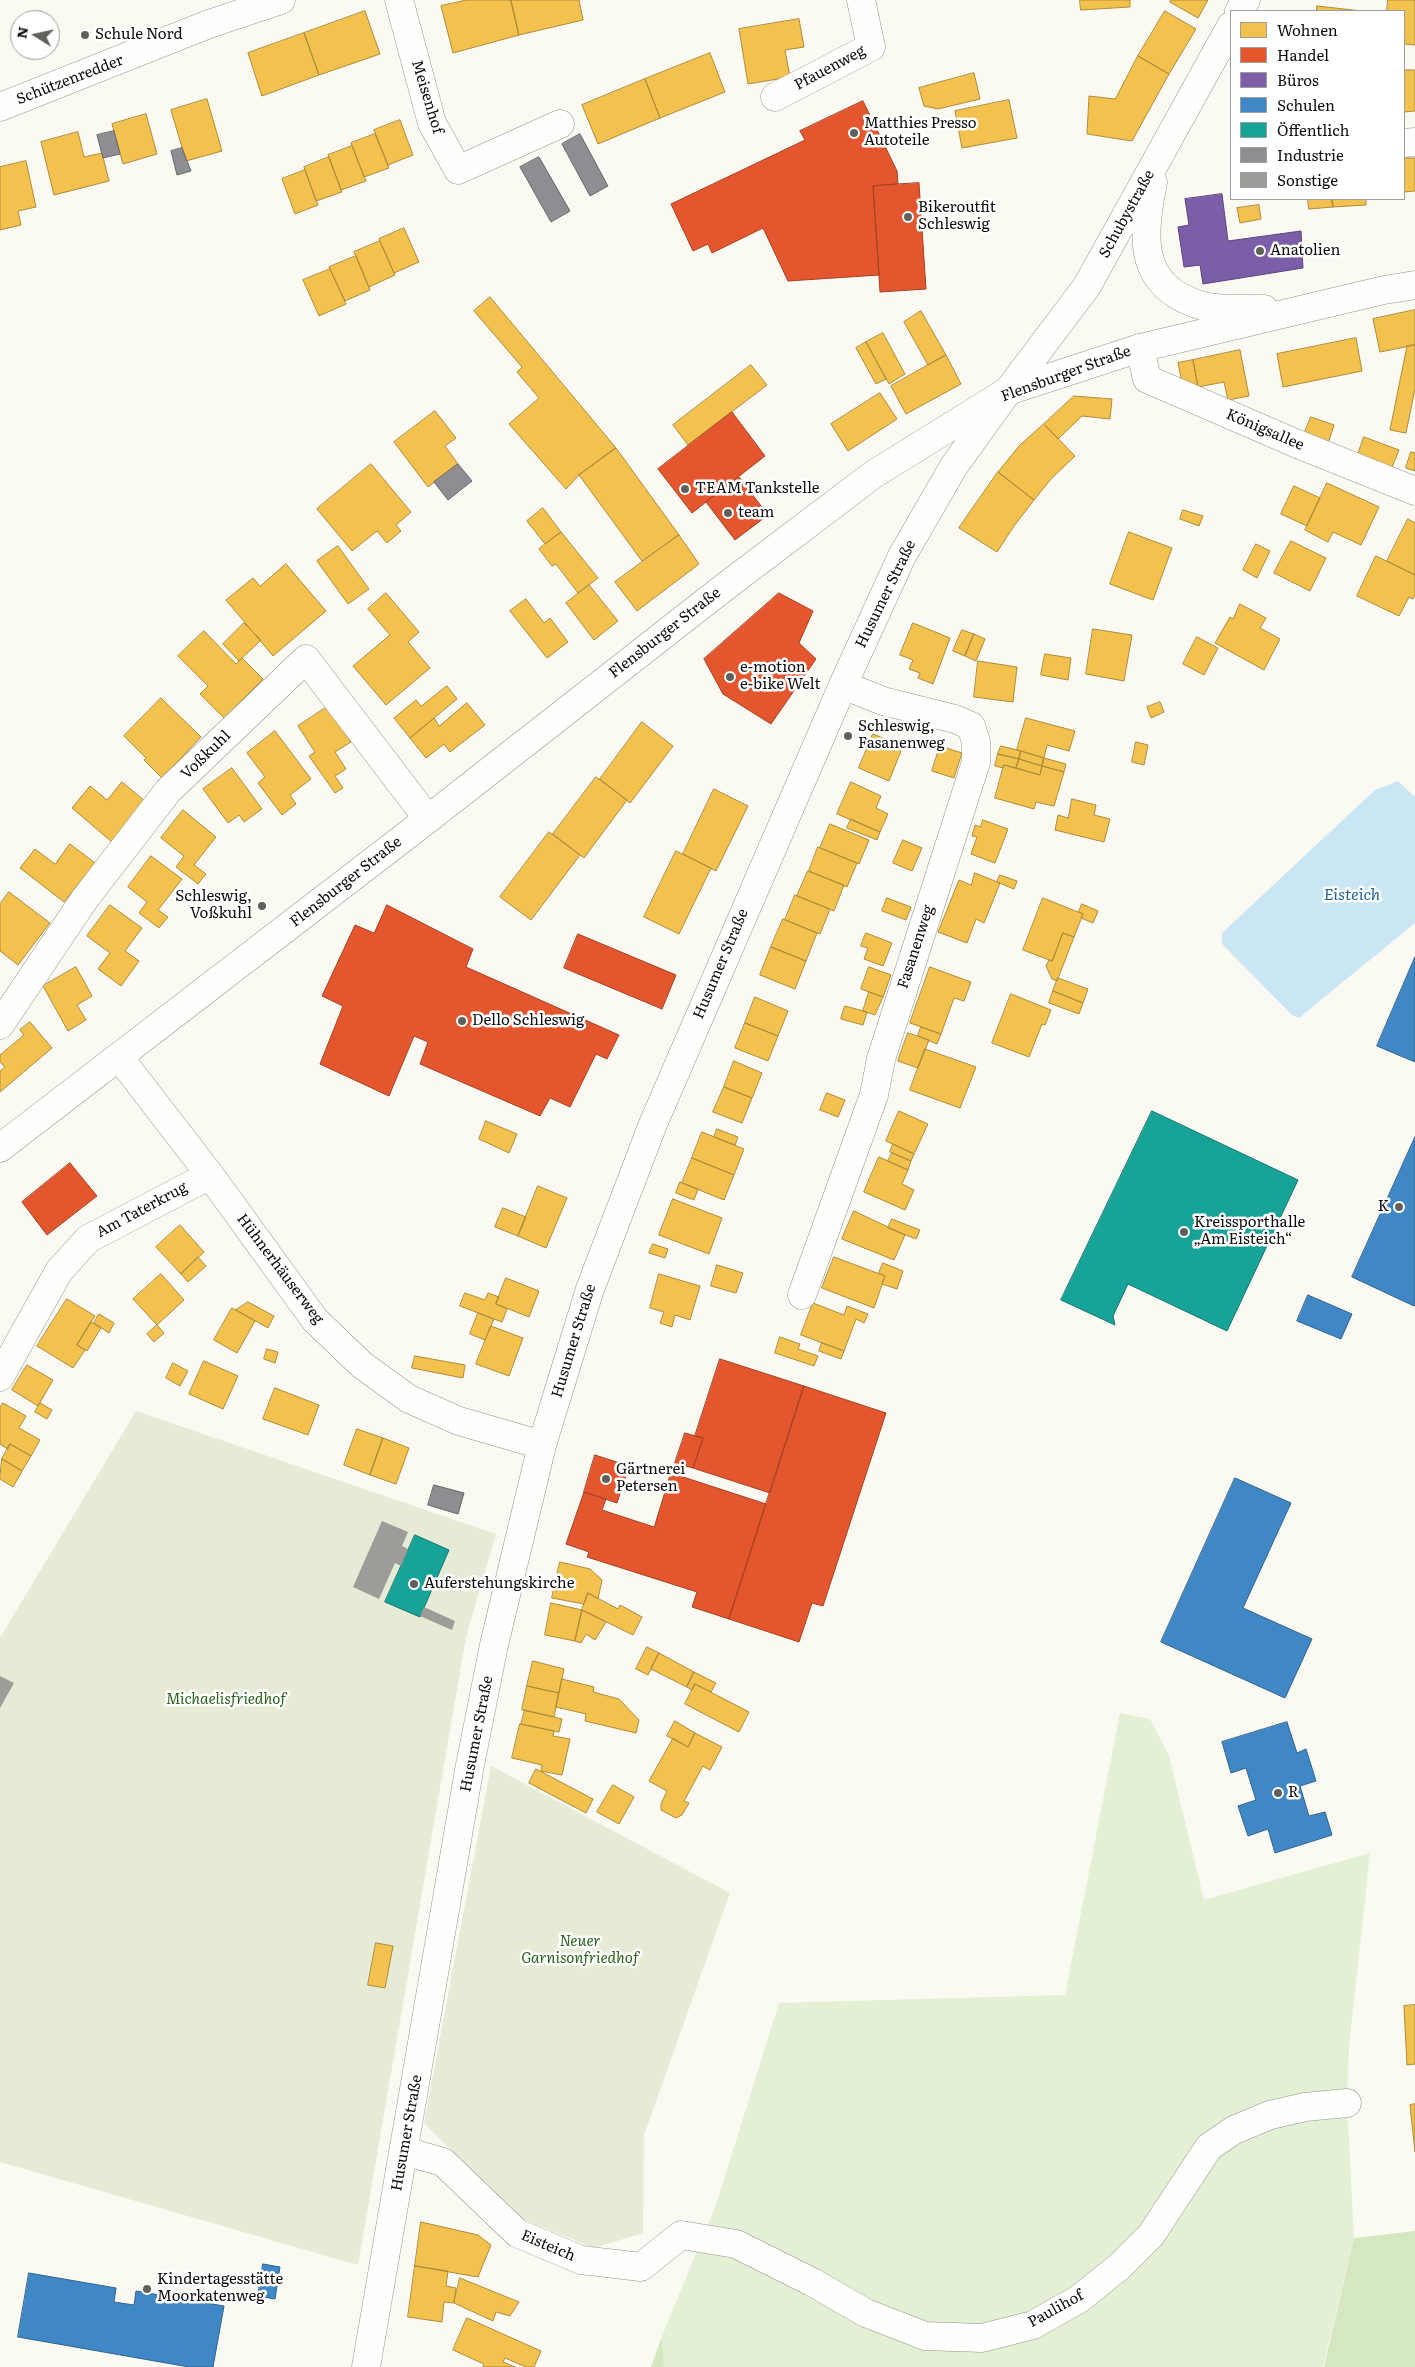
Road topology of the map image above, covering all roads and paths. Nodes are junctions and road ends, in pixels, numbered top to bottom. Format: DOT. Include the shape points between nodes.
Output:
graph roads {
  1 [pos="281,0"];
  2 [pos="399,0"];
  3 [pos="861,0"];
  4 [pos="1230,28"];
  5 [pos="775,97"];
  6 [pos="0,107"];
  7 [pos="560,124"];
  8 [pos="1157,161"];
  9 [pos="1415,285"];
  10 [pos="1296,310"];
  11 [pos="1140,348"];
  12 [pos="1008,392"];
  13 [pos="1415,491"];
  14 [pos="842,685"];
  15 [pos="428,819"];
  16 [pos="0,1025"];
  17 [pos="119,1057"];
  18 [pos="0,1148"];
  19 [pos="210,1175"];
  20 [pos="802,1295"];
  21 [pos="0,1377"];
  22 [pos="542,1445"];
  23 [pos="1347,2103"];
  24 [pos="404,2151"];
  25 [pos="680,2235"];
  26 [pos="366,2367"];
  1 -- 6 [label="street, Schützenredder" via="209,24"];
  2 -- 7 [label="street, Meisenhof" via="432,123 458,170"];
  3 -- 5 [label="street, Pfauenweg" via="871,46"];
  4 -- 8 [label="street, Schubystraße"];
  8 -- 10 [label="street" via="1148,206 1146,247 1158,281 1176,295 1204,306"];
  8 -- 12 [label="street, Schubystraße" via="1087,286"];
  9 -- 10 [label="street, Flensburger Straße"];
  10 -- 11 [label="street, Flensburger Straße"];
  11 -- 12 [label="street, Flensburger Straße"];
  11 -- 13 [label="street, Königsallee" via="1147,379"];
  12 -- 14 [label="street, Husumer Straße" via="954,466 902,556"];
  12 -- 15 [label="street, Flensburger Straße" via="859,485"];
  14 -- 20 [label="street, Fasanenweg" via="882,702 955,719 971,726 976,742 976,762 881,1059 874,1095"];
  14 -- 22 [label="street, Husumer Straße" via="653,1124 590,1289"];
  15 -- 16 [label="street, Voßkuhl" via="306,659 168,791 84,900"];
  15 -- 17 [label="street, Flensburger Straße"];
  17 -- 18 [label="street, Flensburger Straße"];
  17 -- 19 [label="street, Hühnerhäuserweg"];
  19 -- 21 [label="street, Am Taterkrug" via="88,1239 58,1271"];
  19 -- 22 [label="street, Hühnerhäuserweg" via="315,1320 362,1365 409,1399 459,1420"];
  22 -- 24 [label="street, Husumer Straße" via="494,1646 470,1765"];
  23 -- 25 [label="street, Paulihof" via="1305,2107 1270,2115 1234,2130 1209,2147 1151,2235 1120,2266 1079,2299 1032,2325 982,2338 925,2336 866,2313 736,2244"];
  24 -- 25 [label="street, Eisteich" via="443,2162 517,2233 581,2260 642,2267"];
  24 -- 26 [label="street, Husumer Straße"];
}
